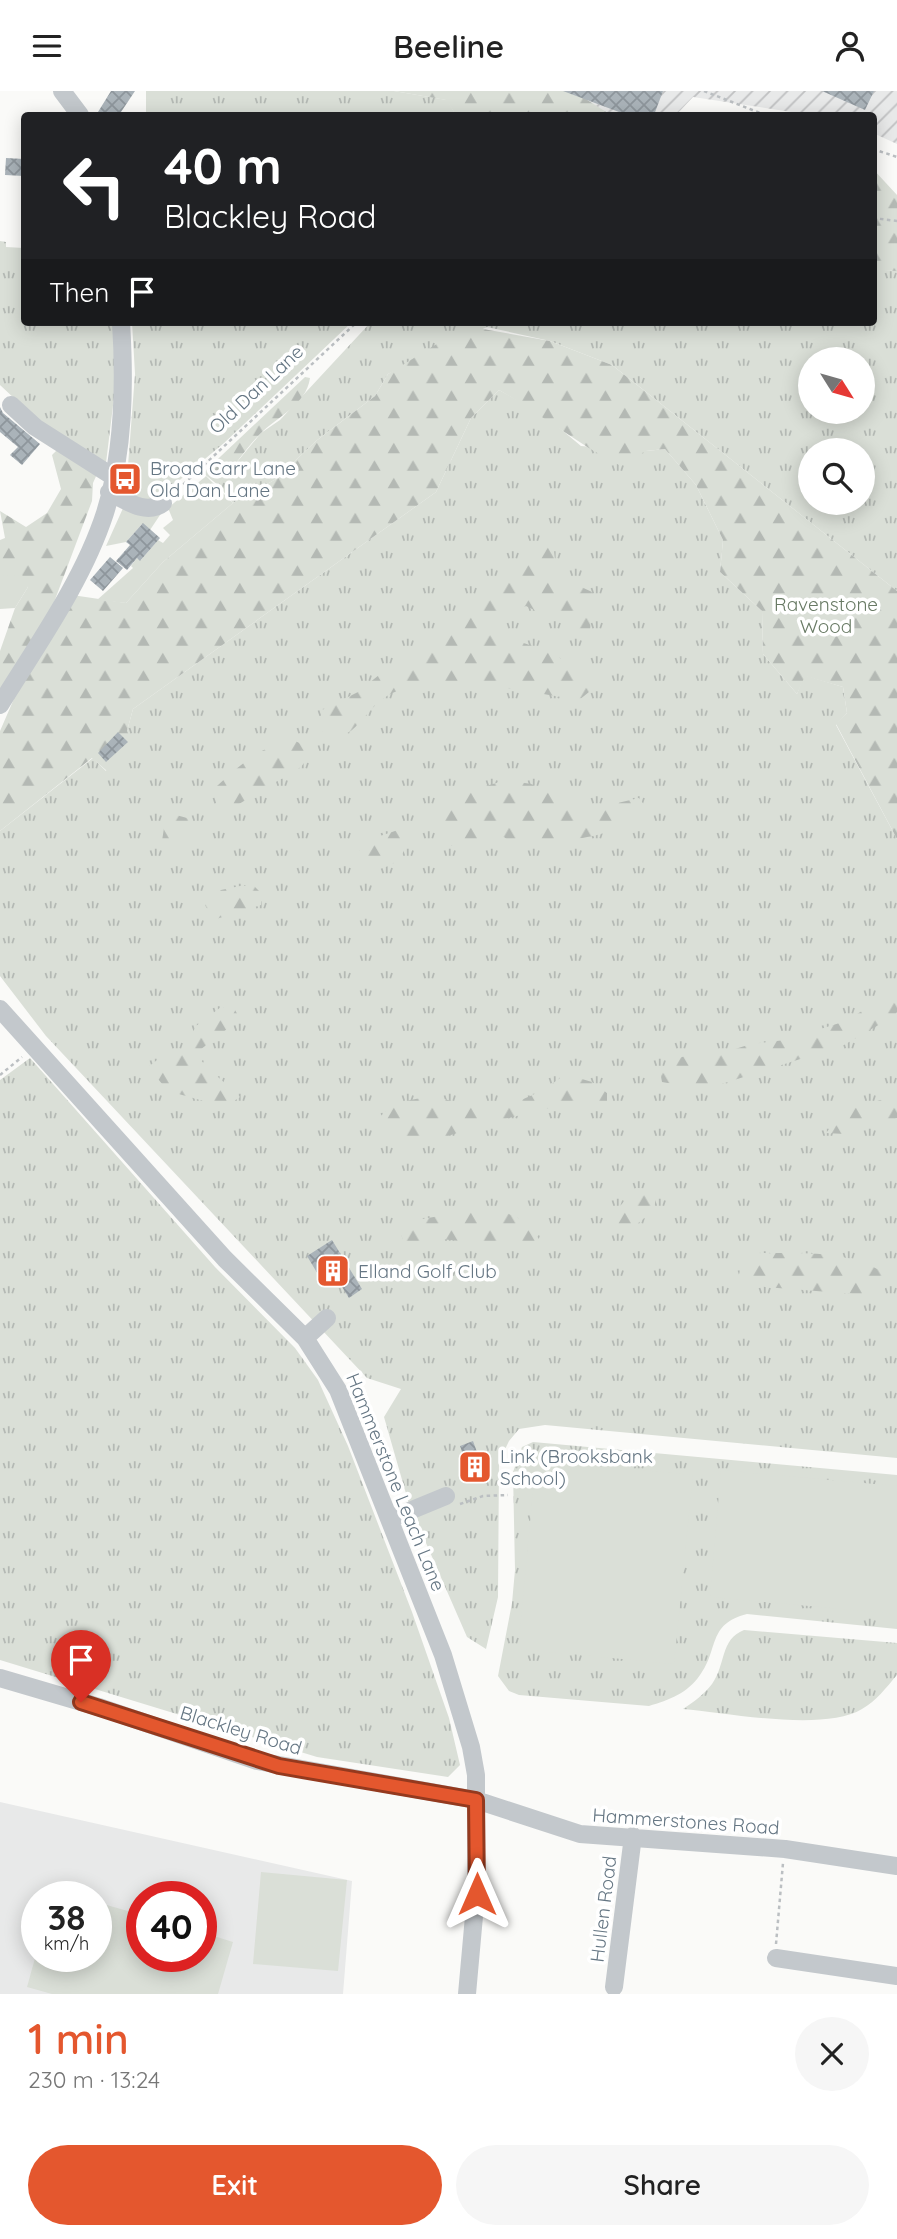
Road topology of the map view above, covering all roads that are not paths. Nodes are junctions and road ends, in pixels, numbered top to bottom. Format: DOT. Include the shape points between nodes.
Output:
graph roads {
  1 [pos="62,91"];
  2 [pos="78,112"];
  3 [pos="121,326"];
  4 [pos="11,405"];
  5 [pos="110,484"];
  6 [pos="163,503"];
  7 [pos="0,705"];
  8 [pos="0,1009"];
  9 [pos="327,1318"];
  10 [pos="305,1338"];
  11 [pos="446,1496"];
  12 [pos="390,1519"];
  13 [pos="0,1678"];
  14 [pos="476,1800"];
  15 [pos="633,1836"];
  16 [pos="897,1866"];
  17 [pos="776,1958"];
  18 [pos="897,1976"];
  19 [pos="614,1987"];
  20 [pos="467,1994"];
  1 -- 2 [label="street"];
  3 -- 5 [label="street" via="122,419"];
  4 -- 5 [label="street"];
  5 -- 6 [label="street" via="144,508"];
  5 -- 7 [label="street" via="100,527"];
  8 -- 10 [label="street, Hammerstone Leach Lane" via="225,1259"];
  9 -- 10 [label="street"];
  10 -- 12 [label="street, Hammerstone Leach Lane" via="338,1390"];
  11 -- 12 [label="street"];
  12 -- 14 [label="street, Hammerstone Leach Lane" via="464,1718 474,1760"];
  13 -- 14 [label="street, Blackley Road" via="257,1761"];
  14 -- 15 [label="street, Hammerstones Road" via="580,1834"];
  14 -- 20 [label="street, Hammerstone Leach Lane" via="477,1894"];
  15 -- 16 [label="street, Hammerstones Road" via="785,1849"];
  15 -- 19 [label="street, Hullen Road"];
  17 -- 18 [label="street"];
}
